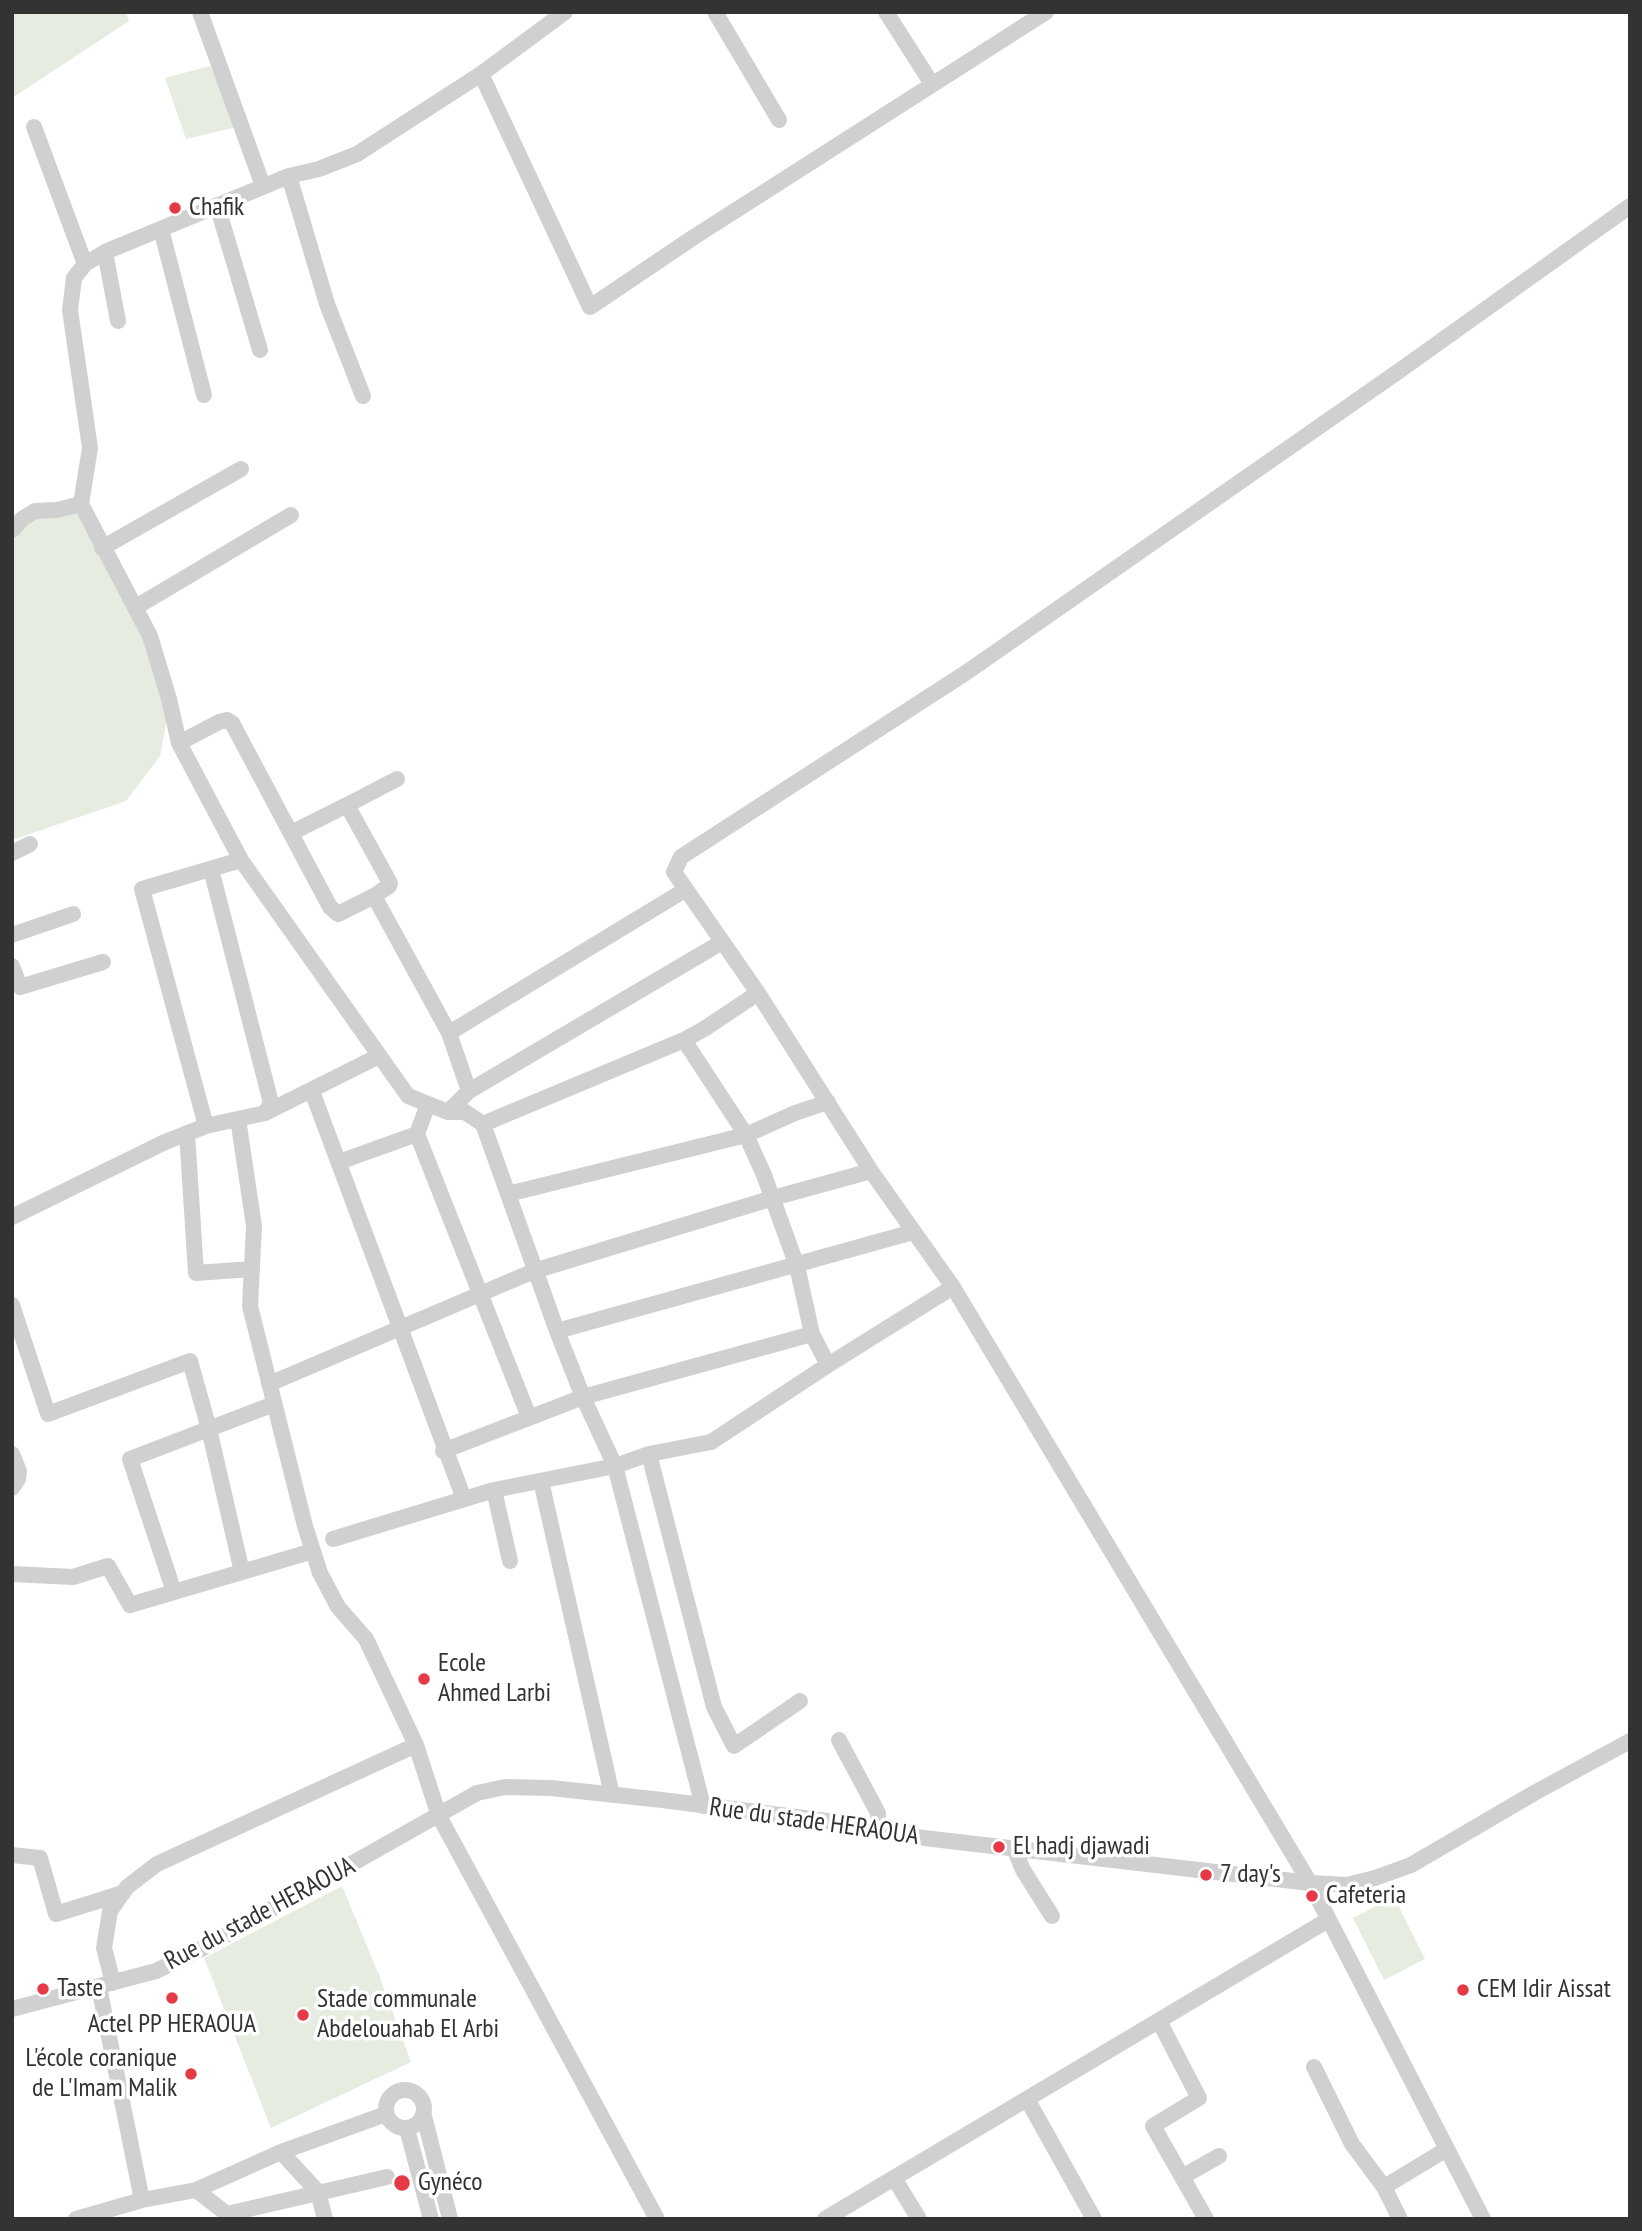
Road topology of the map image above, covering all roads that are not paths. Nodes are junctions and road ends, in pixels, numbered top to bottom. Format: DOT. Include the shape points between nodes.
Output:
graph roads {
  1 [pos="200,12"];
  2 [pos="565,12"];
  3 [pos="715,12"];
  4 [pos="886,12"];
  5 [pos="1046,12"];
  6 [pos="481,74"];
  7 [pos="932,84"];
  8 [pos="779,120"];
  9 [pos="34,127"];
  10 [pos="289,176"];
  11 [pos="263,186"];
  12 [pos="217,205"];
  13 [pos="1630,206"];
  14 [pos="161,229"];
  15 [pos="105,252"];
  16 [pos="85,264"];
  17 [pos="118,321"];
  18 [pos="260,350"];
  19 [pos="204,395"];
  20 [pos="363,396"];
  21 [pos="241,469"];
  22 [pos="82,504"];
  23 [pos="291,515"];
  24 [pos="12,530"];
  25 [pos="102,548"];
  26 [pos="135,607"];
  27 [pos="179,743"];
  28 [pos="397,779"];
  29 [pos="347,806"];
  30 [pos="291,833"];
  31 [pos="30,845"];
  32 [pos="12,853"];
  33 [pos="241,860"];
  34 [pos="211,869"];
  35 [pos="685,890"];
  36 [pos="374,896"];
  37 [pos="73,914"];
  38 [pos="12,935"];
  39 [pos="722,942"];
  40 [pos="103,962"];
  41 [pos="12,966"];
  42 [pos="758,993"];
  43 [pos="449,1033"];
  44 [pos="684,1040"];
  45 [pos="379,1056"];
  46 [pos="470,1091"];
  47 [pos="313,1094"];
  48 [pos="828,1102"];
  49 [pos="428,1104"];
  50 [pos="448,1112"];
  51 [pos="265,1113"];
  52 [pos="238,1119"];
  53 [pos="482,1124"];
  54 [pos="206,1126"];
  55 [pos="187,1133"];
  56 [pos="417,1134"];
  57 [pos="746,1135"];
  58 [pos="339,1163"];
  59 [pos="871,1171"];
  60 [pos="508,1194"];
  61 [pos="773,1198"];
  62 [pos="12,1217"];
  63 [pos="913,1232"];
  64 [pos="797,1266"];
  65 [pos="252,1269"];
  66 [pos="534,1271"];
  67 [pos="953,1286"];
  68 [pos="481,1294"];
  69 [pos="12,1305"];
  70 [pos="401,1328"];
  71 [pos="557,1331"];
  72 [pos="812,1334"];
  73 [pos="828,1364"];
  74 [pos="270,1384"];
  75 [pos="583,1397"];
  76 [pos="274,1404"];
  77 [pos="530,1418"];
  78 [pos="209,1429"];
  79 [pos="444,1450"];
  80 [pos="12,1454"];
  81 [pos="649,1454"];
  82 [pos="615,1466"];
  83 [pos="541,1481"];
  84 [pos="12,1488"];
  85 [pos="494,1490"];
  86 [pos="464,1499"];
  87 [pos="333,1539"];
  88 [pos="313,1551"];
  89 [pos="510,1561"];
  90 [pos="242,1572"];
  91 [pos="12,1574"];
  92 [pos="174,1592"];
  93 [pos="800,1701"];
  94 [pos="839,1740"];
  95 [pos="1630,1741"];
  96 [pos="416,1745"];
  97 [pos="612,1795"];
  98 [pos="703,1806"];
  99 [pos="439,1816"];
  100 [pos="879,1830"];
  101 [pos="1014,1849"];
  102 [pos="12,1855"];
  103 [pos="1310,1883"];
  104 [pos="123,1893"];
  105 [pos="1052,1916"];
  106 [pos="1328,1920"];
  107 [pos="106,1985"];
  108 [pos="12,2009"];
  109 [pos="1159,2021"];
  110 [pos="1314,2067"];
  111 [pos="1027,2099"];
  112 [pos="386,2114"];
  113 [pos="424,2116"];
  114 [pos="407,2129"];
  115 [pos="1447,2149"];
  116 [pos="281,2152"];
  117 [pos="1219,2156"];
  118 [pos="387,2177"];
  119 [pos="1182,2177"];
  120 [pos="894,2178"];
  121 [pos="1384,2188"];
  122 [pos="196,2190"];
  123 [pos="318,2192"];
  124 [pos="142,2200"];
  125 [pos="228,2217"];
  126 [pos="76,2219"];
  127 [pos="325,2219"];
  128 [pos="431,2219"];
  129 [pos="450,2219"];
  130 [pos="657,2219"];
  131 [pos="825,2219"];
  132 [pos="919,2219"];
  133 [pos="1094,2219"];
  134 [pos="1206,2219"];
  135 [pos="1400,2219"];
  136 [pos="1483,2219"];
  1 -- 11 [label="street"];
  2 -- 6 [label="street"];
  3 -- 8 [label="street"];
  4 -- 7 [label="street"];
  5 -- 7 [label="street"];
  6 -- 7 [label="street" via="590,307"];
  6 -- 10 [label="street" via="357,155"];
  9 -- 16 [label="street"];
  10 -- 11 [label="street"];
  10 -- 20 [label="street" via="327,304"];
  11 -- 12 [label="street"];
  12 -- 14 [label="street"];
  12 -- 18 [label="street"];
  13 -- 35 [label="street" via="967,672 681,857 674,872"];
  14 -- 15 [label="street"];
  14 -- 19 [label="street"];
  15 -- 16 [label="street"];
  15 -- 17 [label="street"];
  16 -- 22 [label="street" via="74,278 70,310 90,448"];
  21 -- 25 [label="street"];
  22 -- 24 [label="street" via="36,511"];
  22 -- 25 [label="street"];
  23 -- 26 [label="street"];
  25 -- 26 [label="street"];
  26 -- 27 [label="street" via="154,649"];
  27 -- 30 [label="street" via="219,722 232,723"];
  27 -- 33 [label="street"];
  28 -- 29 [label="street"];
  29 -- 30 [label="street"];
  29 -- 36 [label="street" via="390,883"];
  30 -- 36 [label="street" via="334,912"];
  31 -- 32 [label="street"];
  33 -- 34 [label="street"];
  33 -- 45 [label="street"];
  34 -- 51 [label="street" via="271,1103"];
  34 -- 54 [label="street" via="142,889"];
  35 -- 39 [label="street"];
  35 -- 43 [label="street"];
  36 -- 43 [label="street"];
  37 -- 38 [label="street"];
  39 -- 42 [label="street"];
  39 -- 46 [label="street"];
  40 -- 41 [label="street" via="19,988"];
  42 -- 44 [label="street"];
  42 -- 48 [label="street"];
  43 -- 46 [label="street"];
  44 -- 53 [label="street"];
  44 -- 57 [label="street"];
  45 -- 49 [label="street" via="408,1096"];
  45 -- 51 [label="street"];
  46 -- 50 [label="street"];
  47 -- 58 [label="street"];
  48 -- 57 [label="street"];
  48 -- 59 [label="street"];
  49 -- 50 [label="street"];
  49 -- 56 [label="street"];
  50 -- 53 [label="street" via="465,1112"];
  51 -- 52 [label="street"];
  52 -- 54 [label="street"];
  52 -- 65 [label="street" via="254,1226"];
  53 -- 60 [label="street"];
  54 -- 55 [label="street"];
  55 -- 62 [label="street"];
  55 -- 65 [label="street" via="196,1273"];
  56 -- 58 [label="street"];
  56 -- 68 [label="street"];
  57 -- 60 [label="street"];
  57 -- 61 [label="street"];
  58 -- 70 [label="street"];
  59 -- 61 [label="street"];
  59 -- 63 [label="street"];
  60 -- 66 [label="street"];
  61 -- 64 [label="street"];
  61 -- 66 [label="street"];
  63 -- 64 [label="street"];
  63 -- 67 [label="street"];
  64 -- 71 [label="street"];
  64 -- 72 [label="street"];
  65 -- 74 [label="street" via="250,1306"];
  66 -- 68 [label="street"];
  66 -- 71 [label="street"];
  67 -- 73 [label="street"];
  67 -- 103 [label="street"];
  68 -- 70 [label="street"];
  68 -- 77 [label="street"];
  69 -- 78 [label="street" via="48,1414 190,1361"];
  70 -- 74 [label="street"];
  70 -- 79 [label="street"];
  71 -- 75 [label="street"];
  72 -- 73 [label="street"];
  72 -- 75 [label="street"];
  73 -- 81 [label="street" via="711,1442"];
  74 -- 76 [label="street"];
  75 -- 77 [label="street"];
  75 -- 82 [label="street"];
  76 -- 78 [label="street"];
  76 -- 88 [label="street"];
  77 -- 79 [label="street"];
  78 -- 90 [label="street"];
  78 -- 92 [label="street" via="130,1459"];
  79 -- 86 [label="street"];
  80 -- 84 [label="street" via="19,1471"];
  81 -- 82 [label="street"];
  81 -- 93 [label="street" via="714,1707 734,1746"];
  82 -- 83 [label="street"];
  82 -- 98 [label="street"];
  83 -- 85 [label="street"];
  83 -- 97 [label="street"];
  85 -- 86 [label="street"];
  85 -- 89 [label="street"];
  86 -- 87 [label="street"];
  88 -- 90 [label="street"];
  88 -- 96 [label="street" via="338,1607 366,1639"];
  90 -- 92 [label="street"];
  91 -- 92 [label="street" via="74,1577 108,1566 130,1605"];
  94 -- 100 [label="street" via="878,1813"];
  95 -- 103 [label="street, Rue du stade HERAOUA" via="1411,1865 1347,1885"];
  96 -- 99 [label="street"];
  96 -- 104 [label="street" via="157,1864"];
  97 -- 98 [label="street, Rue du stade HERAOUA"];
  97 -- 99 [label="street, Rue du stade HERAOUA" via="505,1787 477,1793"];
  98 -- 100 [label="street, Rue du stade HERAOUA"];
  99 -- 107 [label="street, Rue du stade HERAOUA" via="201,1949 156,1971"];
  99 -- 130 [label="street"];
  100 -- 101 [label="street, Rue du stade HERAOUA"];
  101 -- 103 [label="street, Rue du stade HERAOUA"];
  101 -- 105 [label="street"];
  102 -- 104 [label="street" via="40,1858 57,1914"];
  103 -- 106 [label="street"];
  104 -- 107 [label="street" via="110,1911 104,1948"];
  106 -- 109 [label="street"];
  106 -- 115 [label="street"];
  107 -- 108 [label="street, Rue du stade HERAOUA"];
  107 -- 124 [label="street"];
  109 -- 111 [label="street"];
  109 -- 119 [label="street" via="1199,2098 1153,2126"];
  110 -- 121 [label="street" via="1352,2144"];
  111 -- 120 [label="street"];
  111 -- 133 [label="street"];
  112 -- 113 [label="street" via="393,2094 409,2090 422,2100"];
  112 -- 114 [label="street" via="392,2124"];
  112 -- 116 [label="street"];
  113 -- 114 [label="street"];
  113 -- 129 [label="street"];
  114 -- 128 [label="street"];
  115 -- 121 [label="street"];
  115 -- 136 [label="street"];
  116 -- 122 [label="street"];
  116 -- 123 [label="street"];
  117 -- 119 [label="street"];
  118 -- 123 [label="street"];
  119 -- 134 [label="street"];
  120 -- 131 [label="street"];
  120 -- 132 [label="street"];
  121 -- 135 [label="street"];
  122 -- 124 [label="street"];
  122 -- 125 [label="street"];
  123 -- 125 [label="street"];
  123 -- 127 [label="street"];
  124 -- 126 [label="street"];
}
